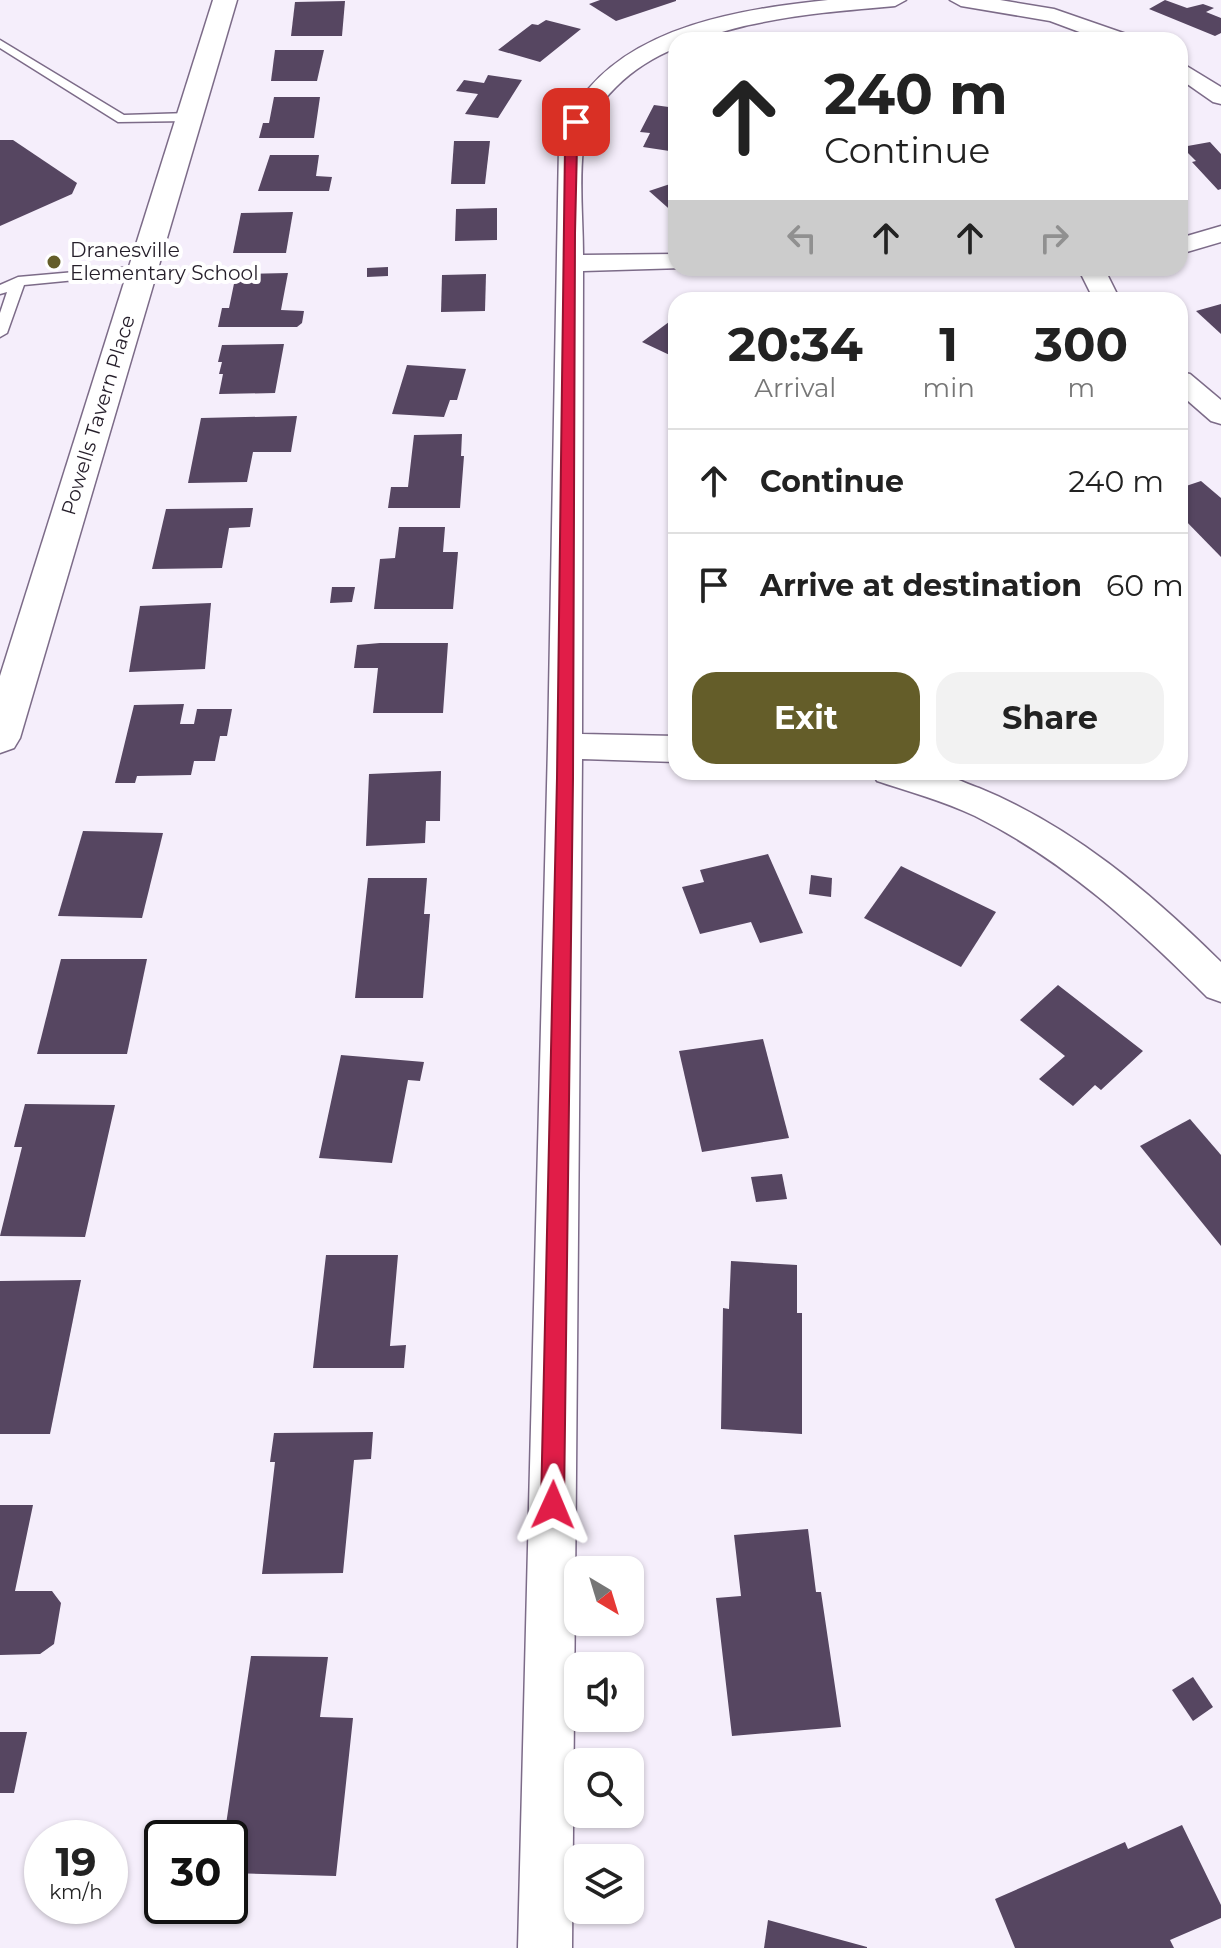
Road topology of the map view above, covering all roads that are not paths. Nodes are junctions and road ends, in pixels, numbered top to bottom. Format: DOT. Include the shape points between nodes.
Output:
graph roads {
  1 [pos="225,0"];
  2 [pos="895,0"];
  3 [pos="961,0"];
  4 [pos="699,32"];
  5 [pos="1100,32"];
  6 [pos="668,42"];
  7 [pos="0,43"];
  8 [pos="1188,74"];
  9 [pos="1221,97"];
  10 [pos="189,117"];
  11 [pos="1221,234"];
  12 [pos="1188,244"];
  13 [pos="668,262"];
  14 [pos="569,263"];
  15 [pos="143,270"];
  16 [pos="18,281"];
  17 [pos="0,290"];
  18 [pos="0,333"];
  19 [pos="1188,387"];
  20 [pos="1221,415"];
  21 [pos="0,738"];
  22 [pos="565,746"];
  23 [pos="668,749"];
  24 [pos="921,780"];
  25 [pos="1221,986"];
  26 [pos="545,1948"];
  1 -- 10 [label="street, Powells Tavern Place"];
  2 -- 4 [label="street" via="795,12"];
  3 -- 5 [label="street" via="1054,15"];
  6 -- 14 [label="street" via="611,75 576,122"];
  7 -- 10 [label="lane" via="122,119"];
  8 -- 9 [label="street"];
  10 -- 15 [label="street, Powells Tavern Place"];
  11 -- 12 [label="street"];
  13 -- 14 [label="street"];
  14 -- 22 [label="street"];
  15 -- 16 [label="lane"];
  15 -- 21 [label="street, Powells Tavern Place"];
  16 -- 17 [label="lane"];
  16 -- 18 [label="lane"];
  19 -- 20 [label="street"];
  22 -- 23 [label="street"];
  22 -- 26 [label="street"];
  24 -- 25 [label="street" via="990,806 1051,841 1109,881"];
}
